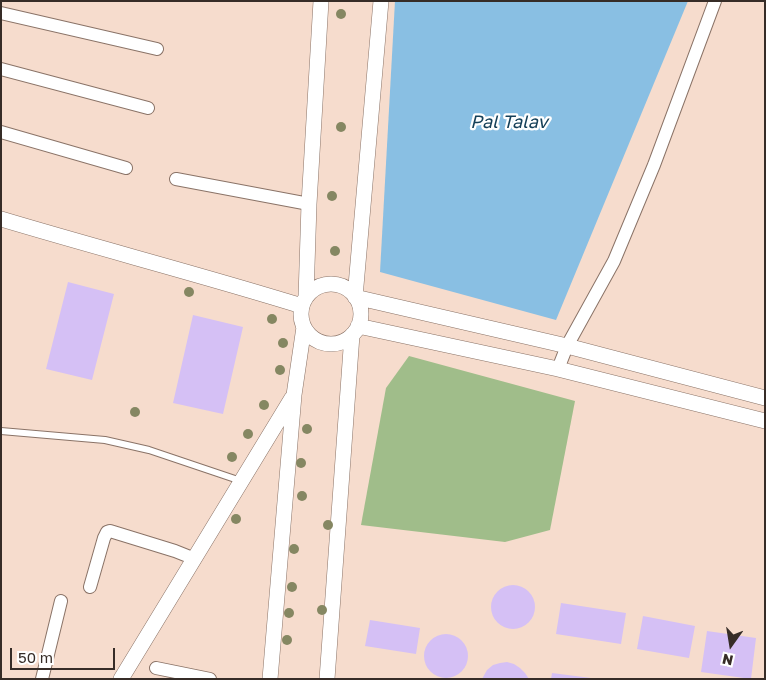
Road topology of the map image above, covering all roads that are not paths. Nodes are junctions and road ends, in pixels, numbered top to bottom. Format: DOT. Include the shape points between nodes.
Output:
graph roads {
  1 [pos="2,1"];
  2 [pos="321,1"];
  3 [pos="381,1"];
  4 [pos="715,1"];
  5 [pos="1,6"];
  6 [pos="1,13"];
  7 [pos="157,49"];
  8 [pos="1,69"];
  9 [pos="148,108"];
  10 [pos="1,132"];
  11 [pos="126,168"];
  12 [pos="176,179"];
  13 [pos="309,204"];
  14 [pos="1,219"];
  15 [pos="355,297"];
  16 [pos="304,301"];
  17 [pos="304,327"];
  18 [pos="355,331"];
  19 [pos="567,346"];
  20 [pos="558,369"];
  21 [pos="294,395"];
  22 [pos="765,398"];
  23 [pos="765,421"];
  24 [pos="1,431"];
  25 [pos="242,481"];
  26 [pos="194,558"];
  27 [pos="90,587"];
  28 [pos="61,600"];
  29 [pos="156,668"];
  30 [pos="195,677"];
  31 [pos="42,679"];
  32 [pos="121,679"];
  33 [pos="210,679"];
  34 [pos="270,679"];
  35 [pos="327,679"];
  1 -- 5 [label="street"];
  2 -- 13 [label="street"];
  3 -- 15 [label="street"];
  4 -- 19 [label="street" via="614,262"];
  6 -- 7 [label="street"];
  8 -- 9 [label="street"];
  10 -- 11 [label="street"];
  12 -- 13 [label="street"];
  13 -- 16 [label="street"];
  14 -- 16 [label="street" via="242,287"];
  15 -- 16 [label="street" via="348,290 330,284 312,290"];
  15 -- 18 [label="street" via="360,306"];
  15 -- 19 [label="street"];
  16 -- 17 [label="street" via="301,315"];
  17 -- 18 [label="street" via="314,339 334,344 344,341"];
  17 -- 21 [label="street"];
  18 -- 20 [label="street"];
  18 -- 35 [label="street"];
  19 -- 20 [label="street"];
  19 -- 22 [label="street"];
  20 -- 23 [label="street"];
  21 -- 25 [label="street"];
  21 -- 34 [label="street"];
  24 -- 25 [label="lane" via="105,440 149,450"];
  25 -- 26 [label="street"];
  26 -- 27 [label="street" via="106,532"];
  26 -- 32 [label="street"];
  28 -- 31 [label="street"];
  29 -- 30 [label="street"];
  30 -- 33 [label="street"];
}
